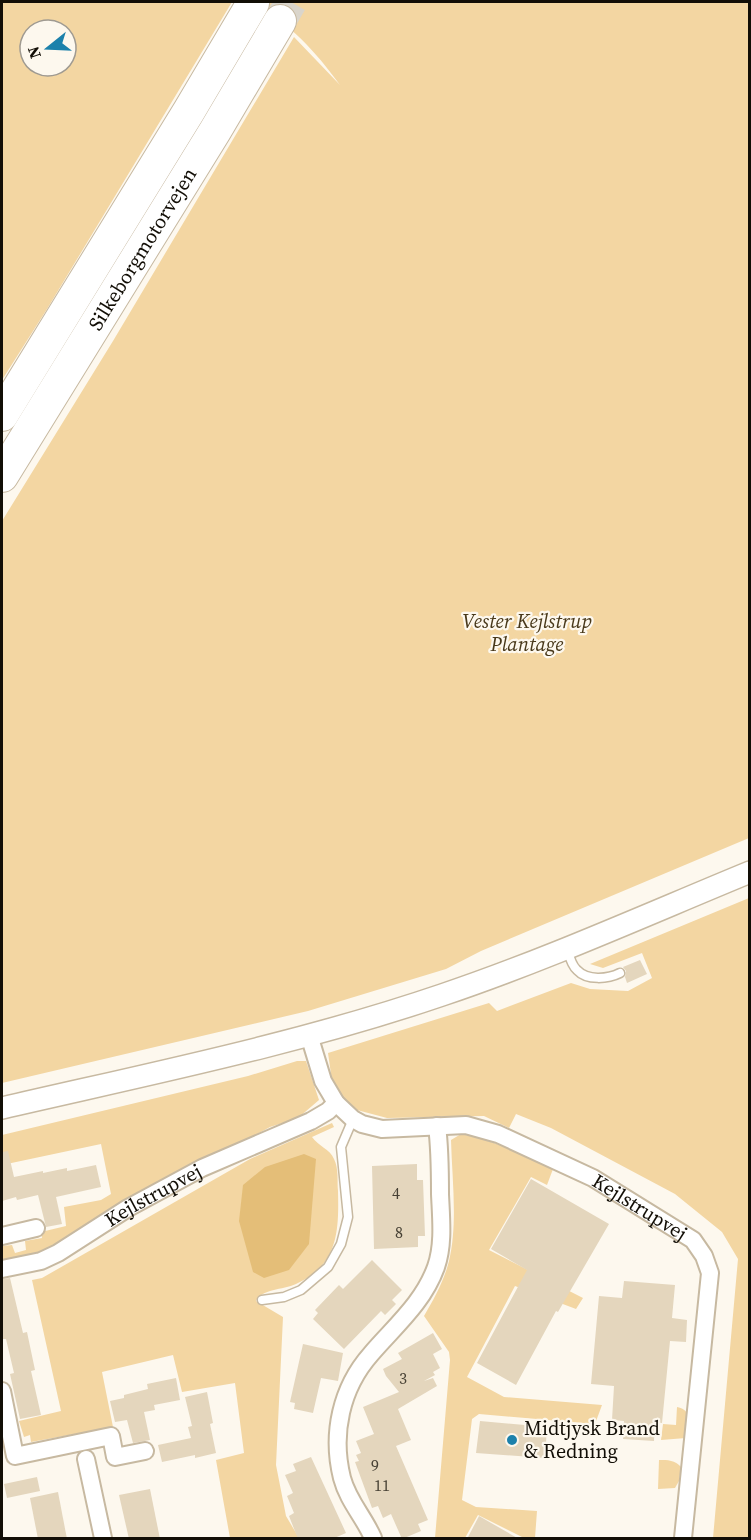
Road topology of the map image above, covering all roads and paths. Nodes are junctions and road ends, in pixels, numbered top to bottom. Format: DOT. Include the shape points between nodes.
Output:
graph roads {
  1 [pos="253,3"];
  2 [pos="280,21"];
  3 [pos="2,415"];
  4 [pos="2,476"];
  5 [pos="750,872"];
  6 [pos="566,947"];
  7 [pos="620,973"];
  8 [pos="309,1035"];
  9 [pos="336,1103"];
  10 [pos="2,1108"];
  11 [pos="353,1119"];
  12 [pos="437,1126"];
  13 [pos="36,1228"];
  14 [pos="2,1236"];
  15 [pos="2,1269"];
  16 [pos="262,1300"];
  17 [pos="2,1391"];
  18 [pos="145,1451"];
  19 [pos="86,1459"];
  20 [pos="103,1539"];
  21 [pos="373,1539"];
  22 [pos="683,1539"];
  1 -- 3 [label="highway, Silkeborgmotorvejen"];
  2 -- 4 [label="highway, Silkeborgmotorvejen"];
  5 -- 6 [label="street"];
  6 -- 7 [label="lane" via="581,974 602,978"];
  6 -- 8 [label="street" via="443,995"];
  8 -- 9 [label="street, Kejlstrupvej" via="323,1081"];
  8 -- 10 [label="street"];
  9 -- 11 [label="street, Kejlstrupvej"];
  9 -- 15 [label="street, Kejlstrupvej" via="311,1121 183,1178 58,1253 41,1261"];
  11 -- 12 [label="street, Kejlstrupvej" via="382,1129"];
  11 -- 16 [label="lane" via="341,1147 348,1217 341,1244 328,1267 301,1290"];
  12 -- 21 [label="street" via="441,1234 436,1265 414,1306 360,1368 348,1388 340,1415 337,1449 342,1479"];
  12 -- 22 [label="street, Kejlstrupvej" via="466,1125 498,1134 592,1178 693,1240 704,1257 710,1273"];
  13 -- 14 [label="street"];
  17 -- 18 [label="street" via="15,1456 111,1436 115,1457"];
  19 -- 20 [label="street"];
}
